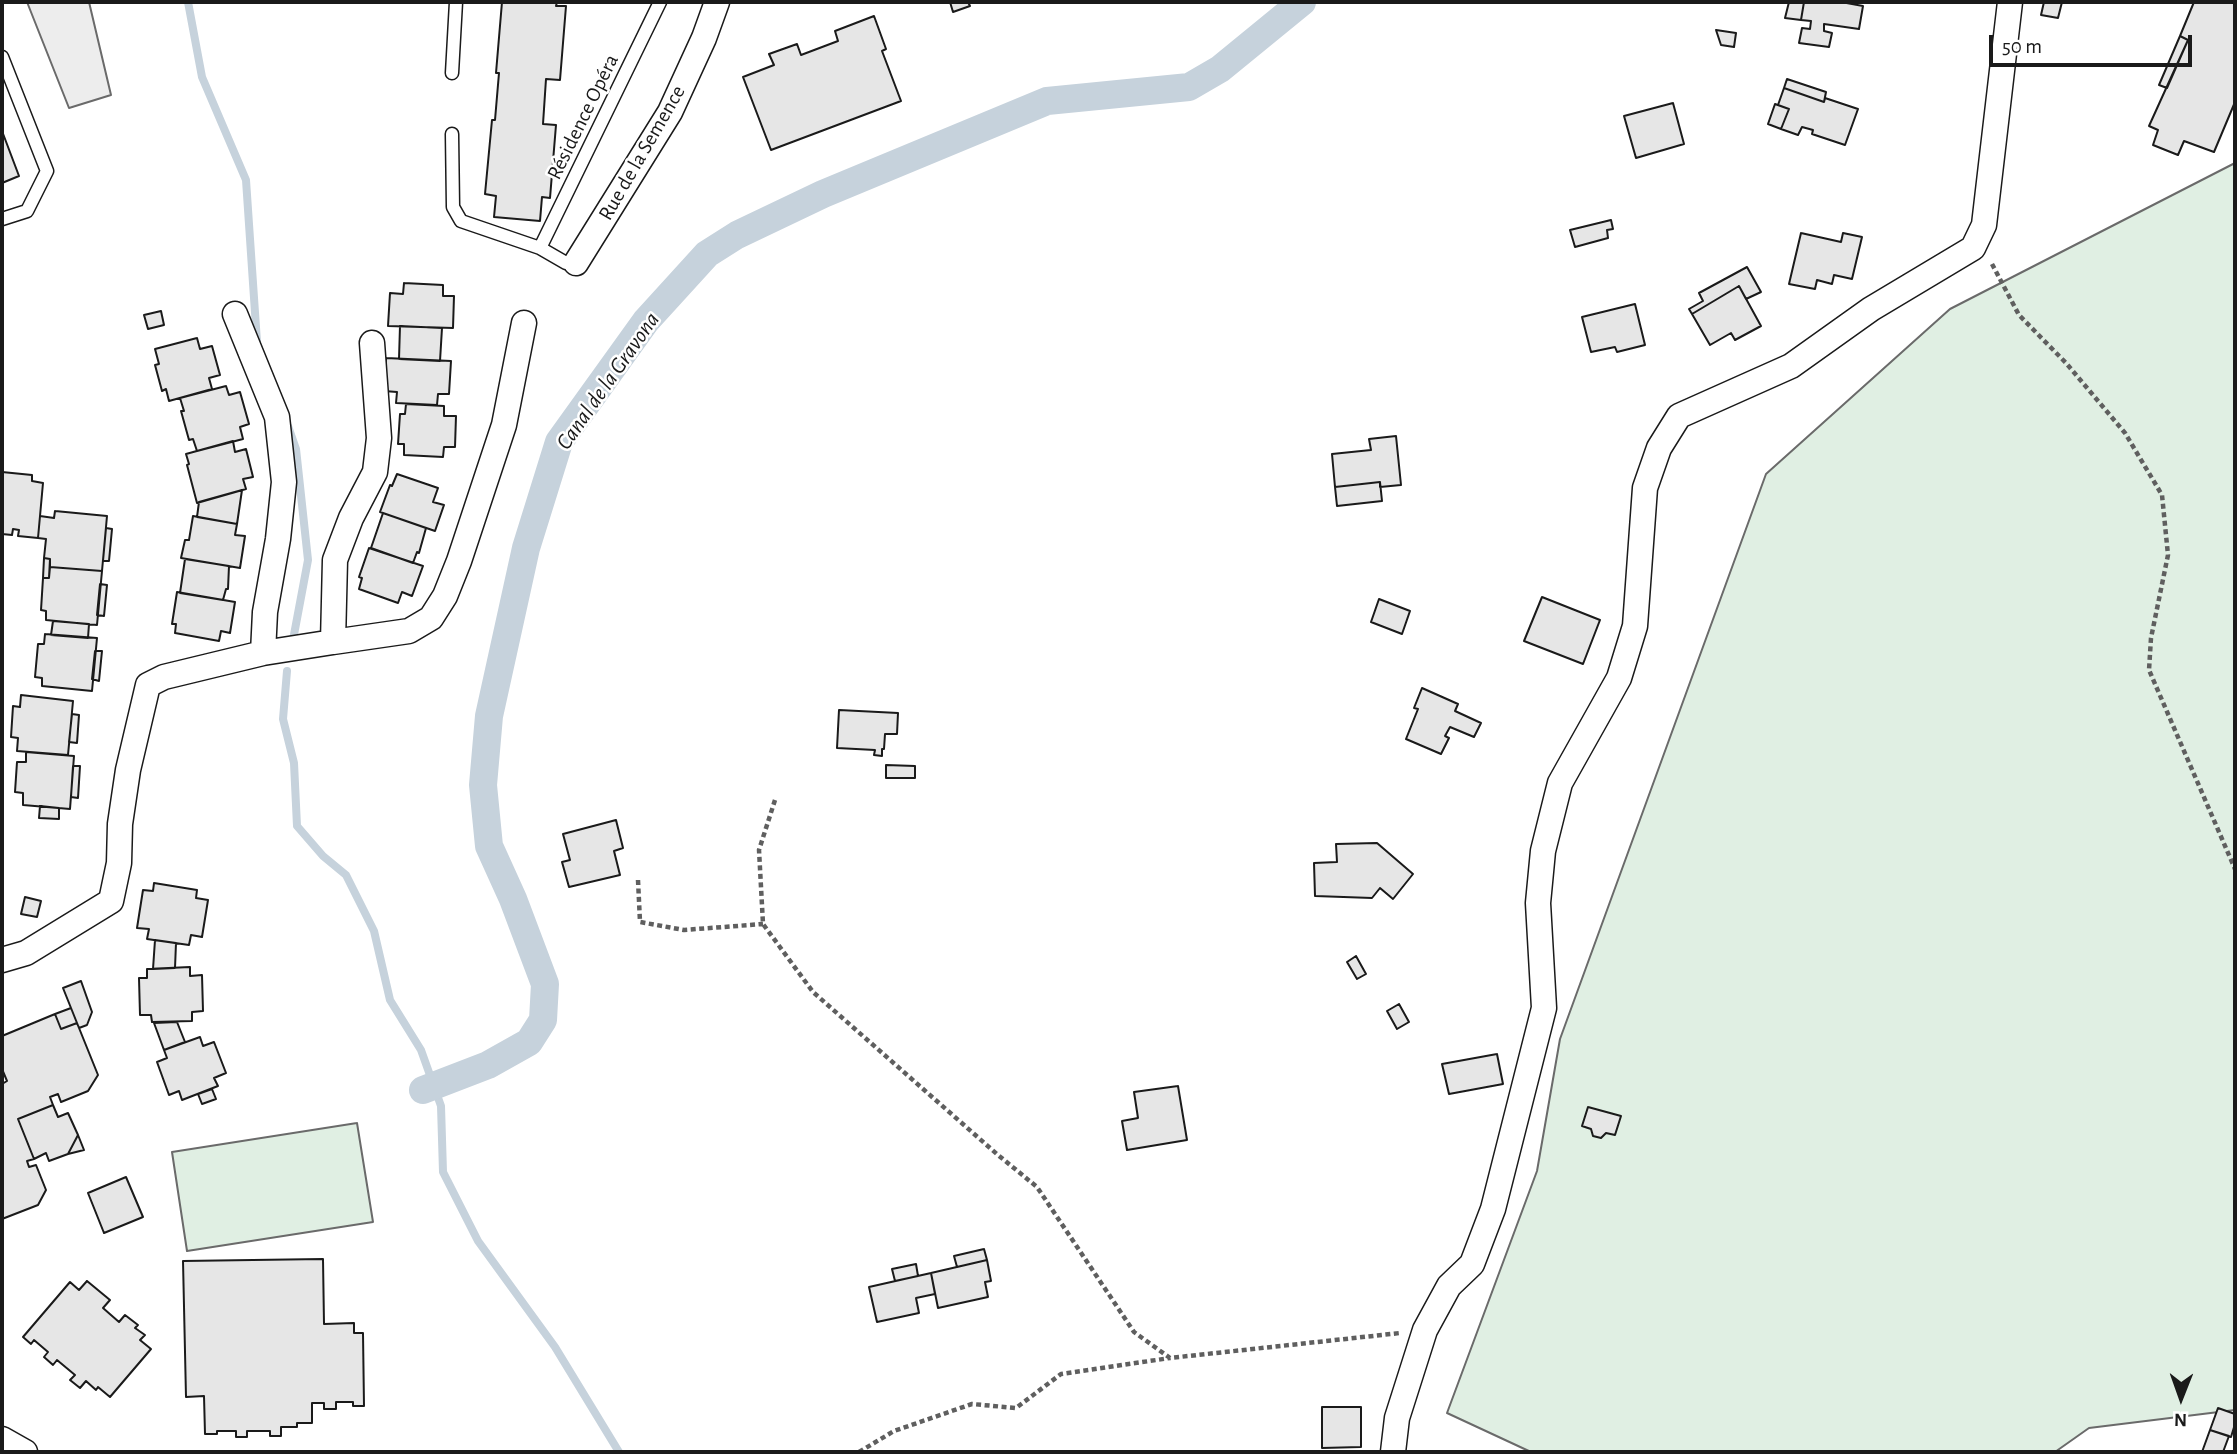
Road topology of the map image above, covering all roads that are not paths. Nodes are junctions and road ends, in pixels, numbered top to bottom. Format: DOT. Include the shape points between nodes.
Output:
graph roads {
  1 [pos="456,2"];
  2 [pos="660,2"];
  3 [pos="717,2"];
  4 [pos="2010,2"];
  5 [pos="2,57"];
  6 [pos="452,73"];
  7 [pos="452,134"];
  8 [pos="2,219"];
  9 [pos="540,248"];
  10 [pos="576,263"];
  11 [pos="235,314"];
  12 [pos="524,323"];
  13 [pos="372,343"];
  14 [pos="333,642"];
  15 [pos="262,653"];
  16 [pos="2,960"];
  17 [pos="2,1439"];
  18 [pos="25,1452"];
  19 [pos="1392,1452"];
  1 -- 6 [label="lane"];
  2 -- 9 [label="lane, Résidence Opéra"];
  3 -- 10 [label="street, Rue de la Semence" via="670,112"];
  4 -- 19 [label="street" via="1984,225 1973,248 1871,309 1791,366 1679,416 1658,447 1645,488 1634,626 1619,678 1560,783 1543,851 1538,903 1544,1008 1493,1209 1472,1264 1449,1286 1431,1315 1397,1418"];
  5 -- 8 [label="lane" via="47,172 27,211"];
  7 -- 9 [label="lane" via="453,207 461,221"];
  9 -- 10 [label="lane" via="566,263"];
  11 -- 15 [label="street" via="277,417 284,482"];
  12 -- 14 [label="street" via="504,425 445,596 431,618 409,631"];
  13 -- 14 [label="street" via="379,438 375,472 335,559"];
  14 -- 15 [label="street"];
  15 -- 16 [label="street" via="148,685 128,770 111,901 26,953"];
  17 -- 18 [label="street"];
}
